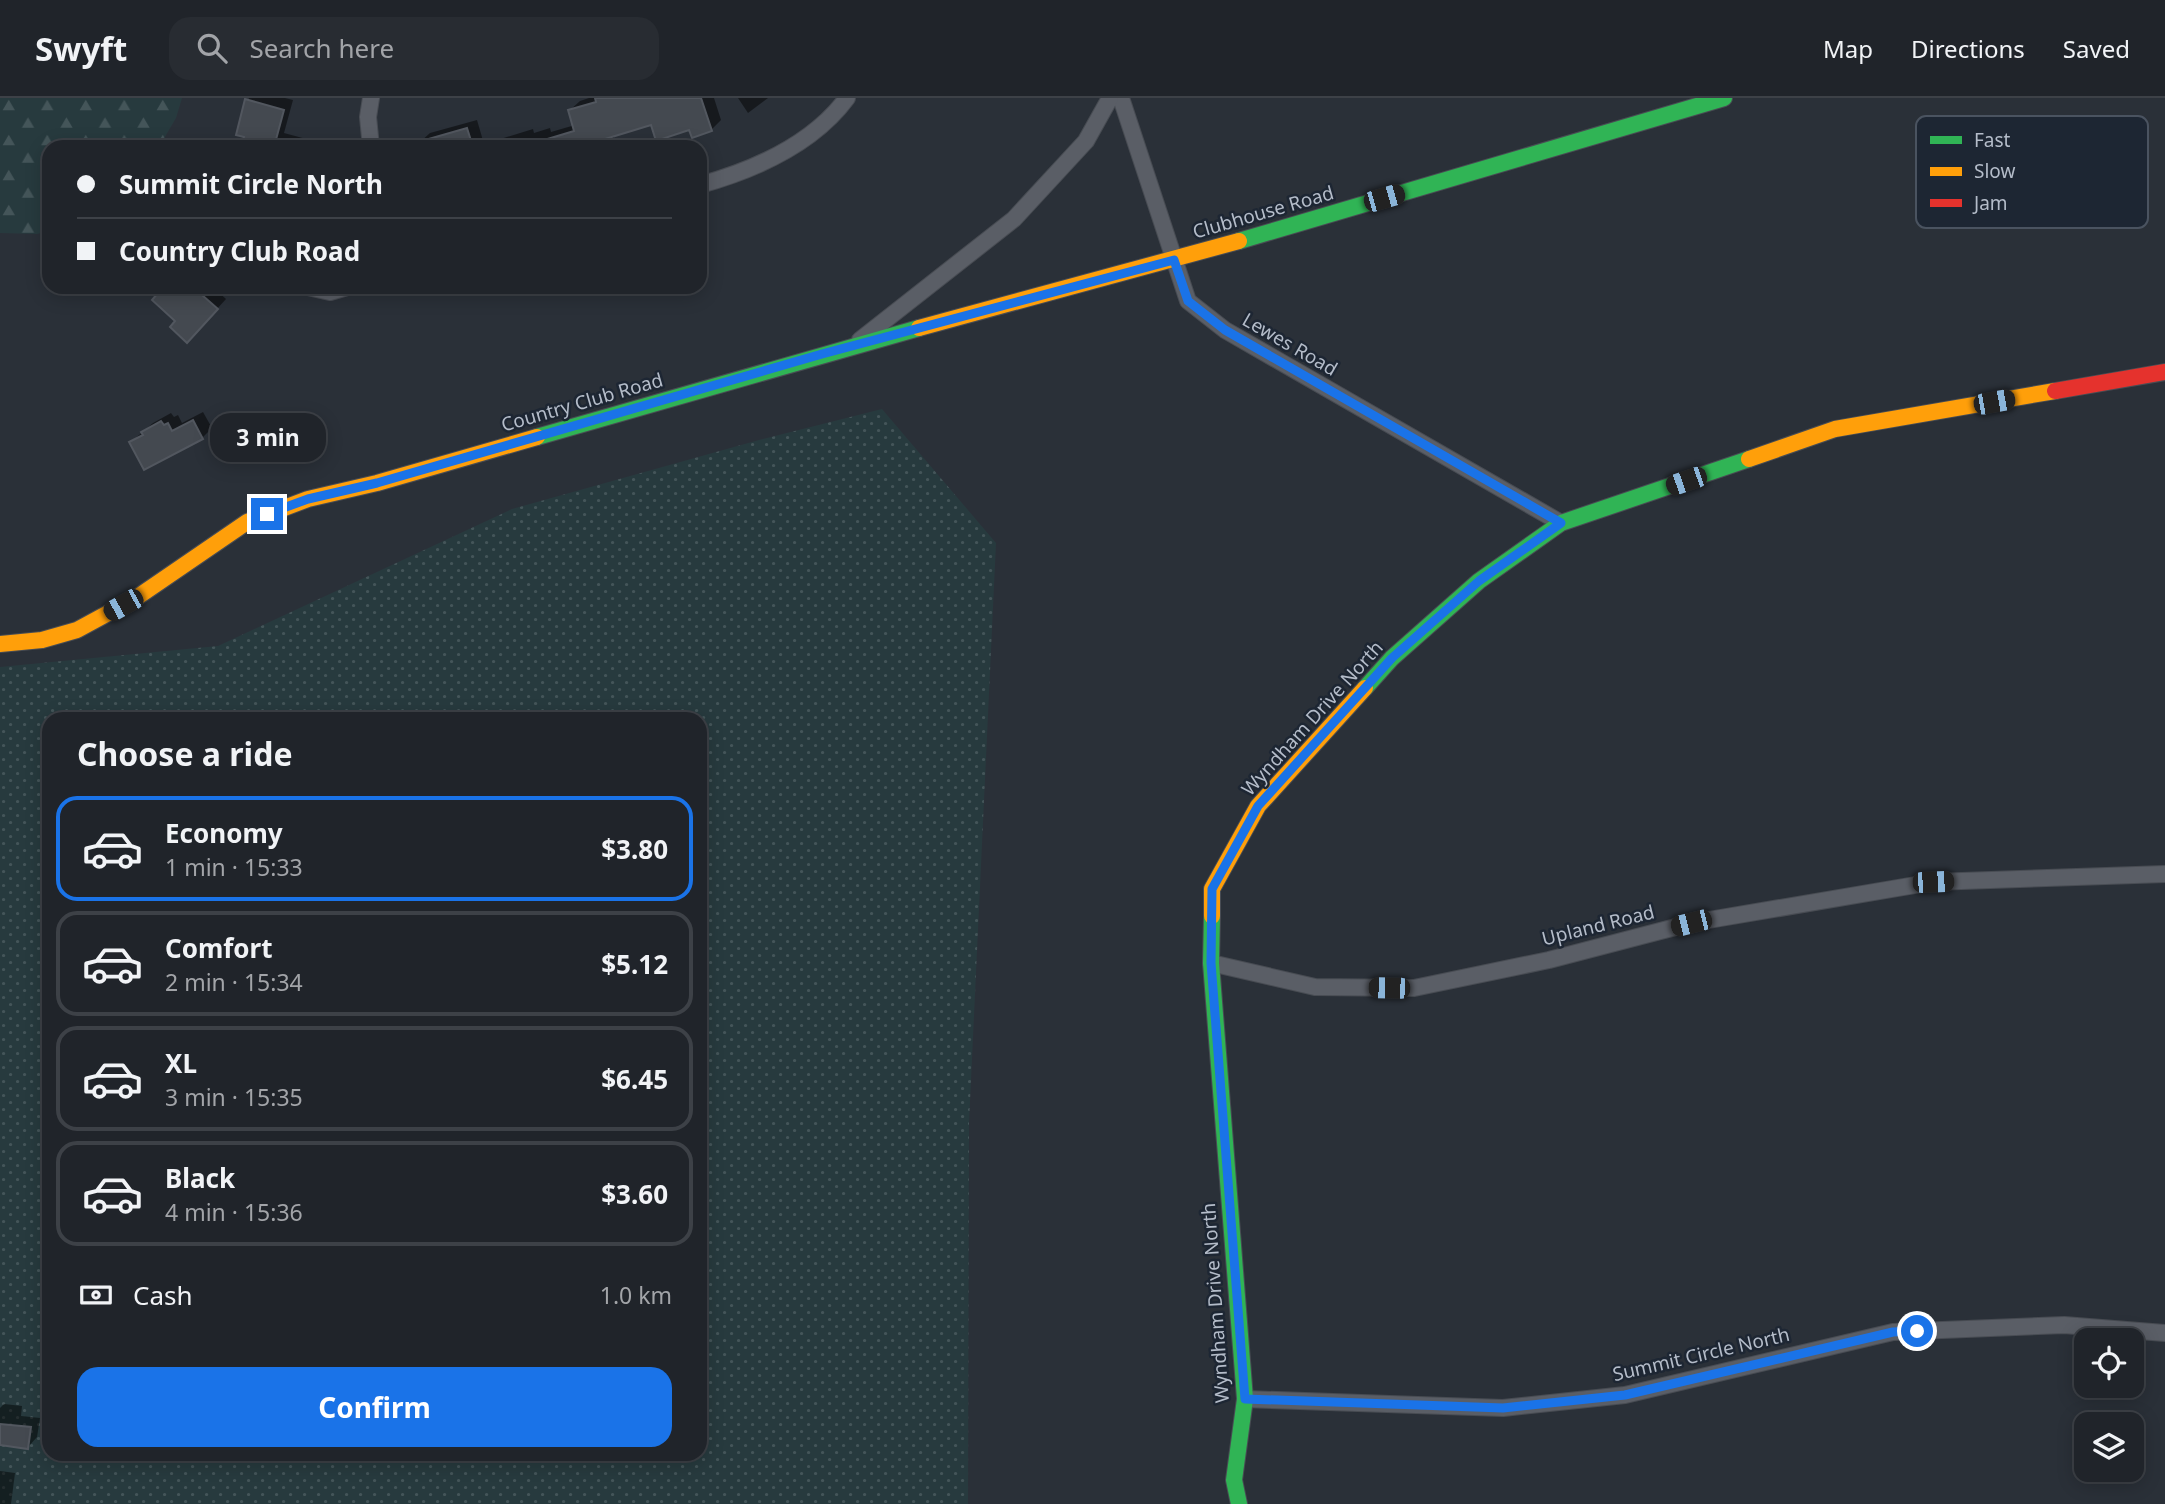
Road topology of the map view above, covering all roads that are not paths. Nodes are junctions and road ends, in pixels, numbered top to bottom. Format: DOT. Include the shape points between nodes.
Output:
graph roads {
  1 [pos="371,98"];
  2 [pos="847,98"];
  3 [pos="1110,98"];
  4 [pos="1121,98"];
  5 [pos="1724,98"];
  6 [pos="370,140"];
  7 [pos="707,183"];
  8 [pos="1174,260"];
  9 [pos="852,346"];
  10 [pos="2165,372"];
  11 [pos="1561,523"];
  12 [pos="0,644"];
  13 [pos="2165,874"];
  14 [pos="1211,963"];
  15 [pos="2165,1333"];
  16 [pos="1245,1399"];
  17 [pos="1240,1504"];
  1 -- 6 [label="street"];
  2 -- 7 [label="street" via="787,150"];
  3 -- 9 [label="street, Country Club Road" via="1086,141 1014,219"];
  4 -- 8 [label="street, Lewes Road"];
  5 -- 8 [label="street, Clubhouse Road"];
  8 -- 9 [label="street, Clubhouse Road"];
  8 -- 11 [label="street, Lewes Road" via="1188,301 1225,330"];
  9 -- 12 [label="street, Country Club Road" via="308,499 247,522 136,598 77,630 42,640"];
  10 -- 11 [label="street, Wyndham Drive North" via="1835,429"];
  11 -- 14 [label="street, Wyndham Drive North" via="1479,581 1392,658 1258,806 1212,889"];
  13 -- 14 [label="street, Upland Road" via="1933,882 1691,923 1549,960 1414,988 1315,986"];
  14 -- 16 [label="street, Wyndham Drive North"];
  15 -- 16 [label="street, Summit Circle North" via="2064,1325 1893,1332 1625,1395 1503,1408"];
  16 -- 17 [label="street, Wyndham Drive North" via="1234,1480"];
}
